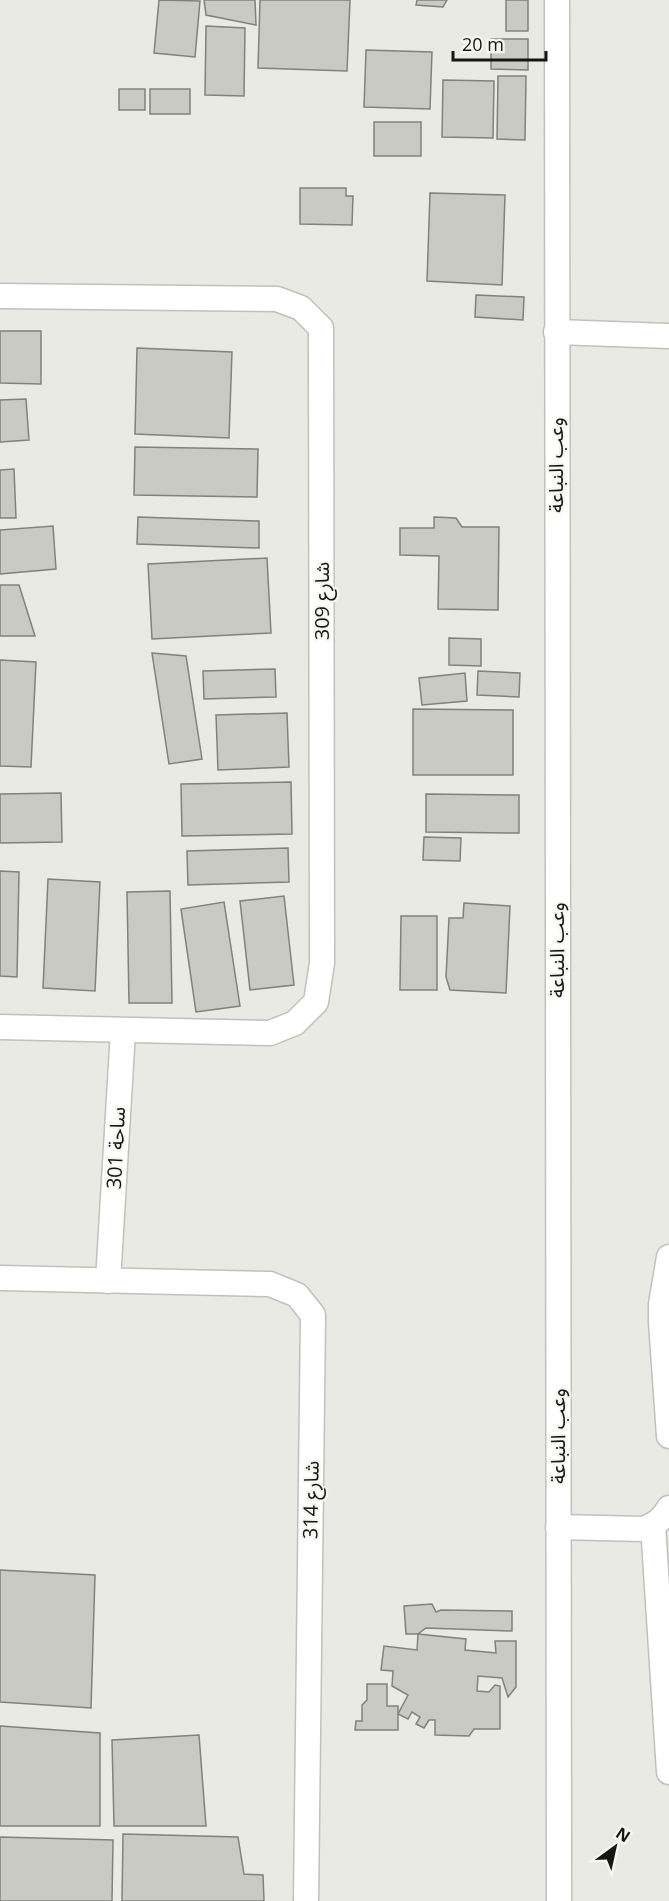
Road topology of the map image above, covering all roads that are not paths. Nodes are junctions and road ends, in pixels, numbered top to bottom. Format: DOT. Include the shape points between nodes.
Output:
graph roads {
  1 [pos="557,0"];
  2 [pos="0,296"];
  3 [pos="556,332"];
  4 [pos="669,336"];
  5 [pos="0,1027"];
  6 [pos="123,1031"];
  7 [pos="669,1257"];
  8 [pos="0,1278"];
  9 [pos="108,1281"];
  10 [pos="669,1436"];
  11 [pos="661,1516"];
  12 [pos="558,1527"];
  13 [pos="669,1772"];
  14 [pos="306,1901"];
  15 [pos="559,1901"];
  1 -- 3 [label="street, وعب النباعة"];
  2 -- 6 [label="street, شارع 309" via="277,299 301,308 321,328 322,963 316,1002 295,1023 270,1033"];
  3 -- 4 [label="street"];
  3 -- 12 [label="street, وعب النباعة"];
  5 -- 6 [label="street"];
  6 -- 9 [label="street, ساحة 301"];
  7 -- 10 [label="street" via="661,1304"];
  8 -- 9 [label="street"];
  9 -- 14 [label="street, شارع 314" via="270,1284 297,1295 313,1315"];
  11 -- 12 [label="street" via="634,1530"];
  11 -- 13 [label="street"];
  12 -- 15 [label="street, وعب النباعة"];
}
